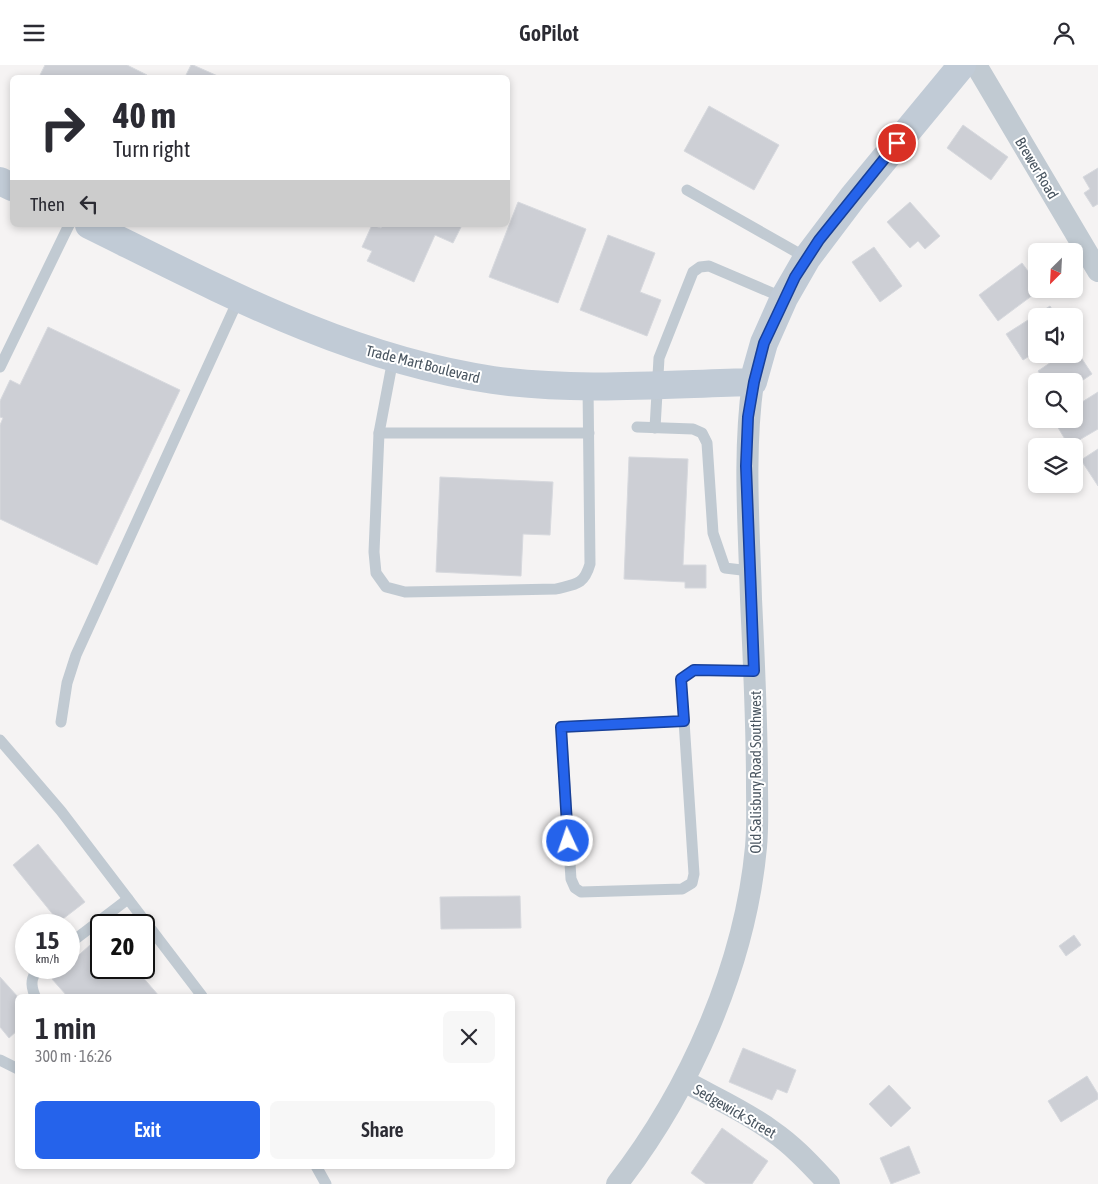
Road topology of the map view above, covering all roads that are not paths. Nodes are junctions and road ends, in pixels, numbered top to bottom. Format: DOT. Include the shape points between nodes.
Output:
graph roads {
  1 [pos="962,65"];
  2 [pos="976,65"];
  3 [pos="687,190"];
  4 [pos="68,227"];
  5 [pos="93,227"];
  6 [pos="807,258"];
  7 [pos="1098,271"];
  8 [pos="239,298"];
  9 [pos="784,298"];
  10 [pos="394,359"];
  11 [pos="0,367"];
  12 [pos="754,382"];
  13 [pos="658,384"];
  14 [pos="588,386"];
  15 [pos="637,427"];
  16 [pos="655,428"];
  17 [pos="379,433"];
  18 [pos="589,433"];
  19 [pos="750,571"];
  20 [pos="754,671"];
  21 [pos="684,721"];
  22 [pos="61,722"];
  23 [pos="0,740"];
  24 [pos="128,899"];
  25 [pos="80,936"];
  26 [pos="33,979"];
  27 [pos="34,994"];
  28 [pos="200,994"];
  29 [pos="0,1060"];
  30 [pos="15,1068"];
  31 [pos="684,1081"];
  32 [pos="318,1169"];
  33 [pos="326,1184"];
  34 [pos="617,1184"];
  35 [pos="829,1184"];
  1 -- 6 [label="street, Old Salisbury Road Southwest"];
  2 -- 7 [label="street, Brewer Road"];
  3 -- 6 [label="lane"];
  4 -- 11 [label="lane"];
  5 -- 8 [label="street, Trade Mart Boulevard"];
  6 -- 9 [label="street, Old Salisbury Road Southwest"];
  8 -- 10 [label="street, Trade Mart Boulevard" via="316,332"];
  8 -- 22 [label="lane" via="76,655 67,683"];
  9 -- 12 [label="street, Old Salisbury Road Southwest" via="764,343"];
  9 -- 13 [label="lane" via="710,266 700,267 693,272 659,358"];
  10 -- 14 [label="street, Trade Mart Boulevard" via="444,372 495,380"];
  10 -- 17 [label="lane"];
  12 -- 13 [label="street, Trade Mart Boulevard"];
  12 -- 19 [label="street, Old Salisbury Road Southwest" via="748,417 746,466"];
  13 -- 14 [label="street, Trade Mart Boulevard"];
  13 -- 16 [label="lane"];
  14 -- 18 [label="lane"];
  15 -- 16 [label="lane"];
  16 -- 19 [label="lane" via="693,429 702,433 708,443 713,533 721,561 725,568"];
  17 -- 18 [label="lane"];
  17 -- 18 [label="lane" via="376,573 386,587 405,592 556,589 575,585 587,576 590,564"];
  19 -- 20 [label="street, Old Salisbury Road Southwest"];
  20 -- 21 [label="lane" via="694,670 687,673 681,679"];
  20 -- 31 [label="street, Old Salisbury Road Southwest" via="756,845 751,883 726,980"];
  21 -- 21 [label="lane" via="561,727 571,879 581,892 682,889 692,883"];
  23 -- 24 [label="lane" via="61,811"];
  24 -- 25 [label="lane"];
  24 -- 28 [label="lane"];
  26 -- 27 [label="lane"];
  29 -- 30 [label="lane"];
  31 -- 34 [label="street, Old Salisbury Road Southwest" via="659,1125"];
  31 -- 35 [label="street, Sedgewick Street" via="772,1130"];
  32 -- 33 [label="lane"];
}
